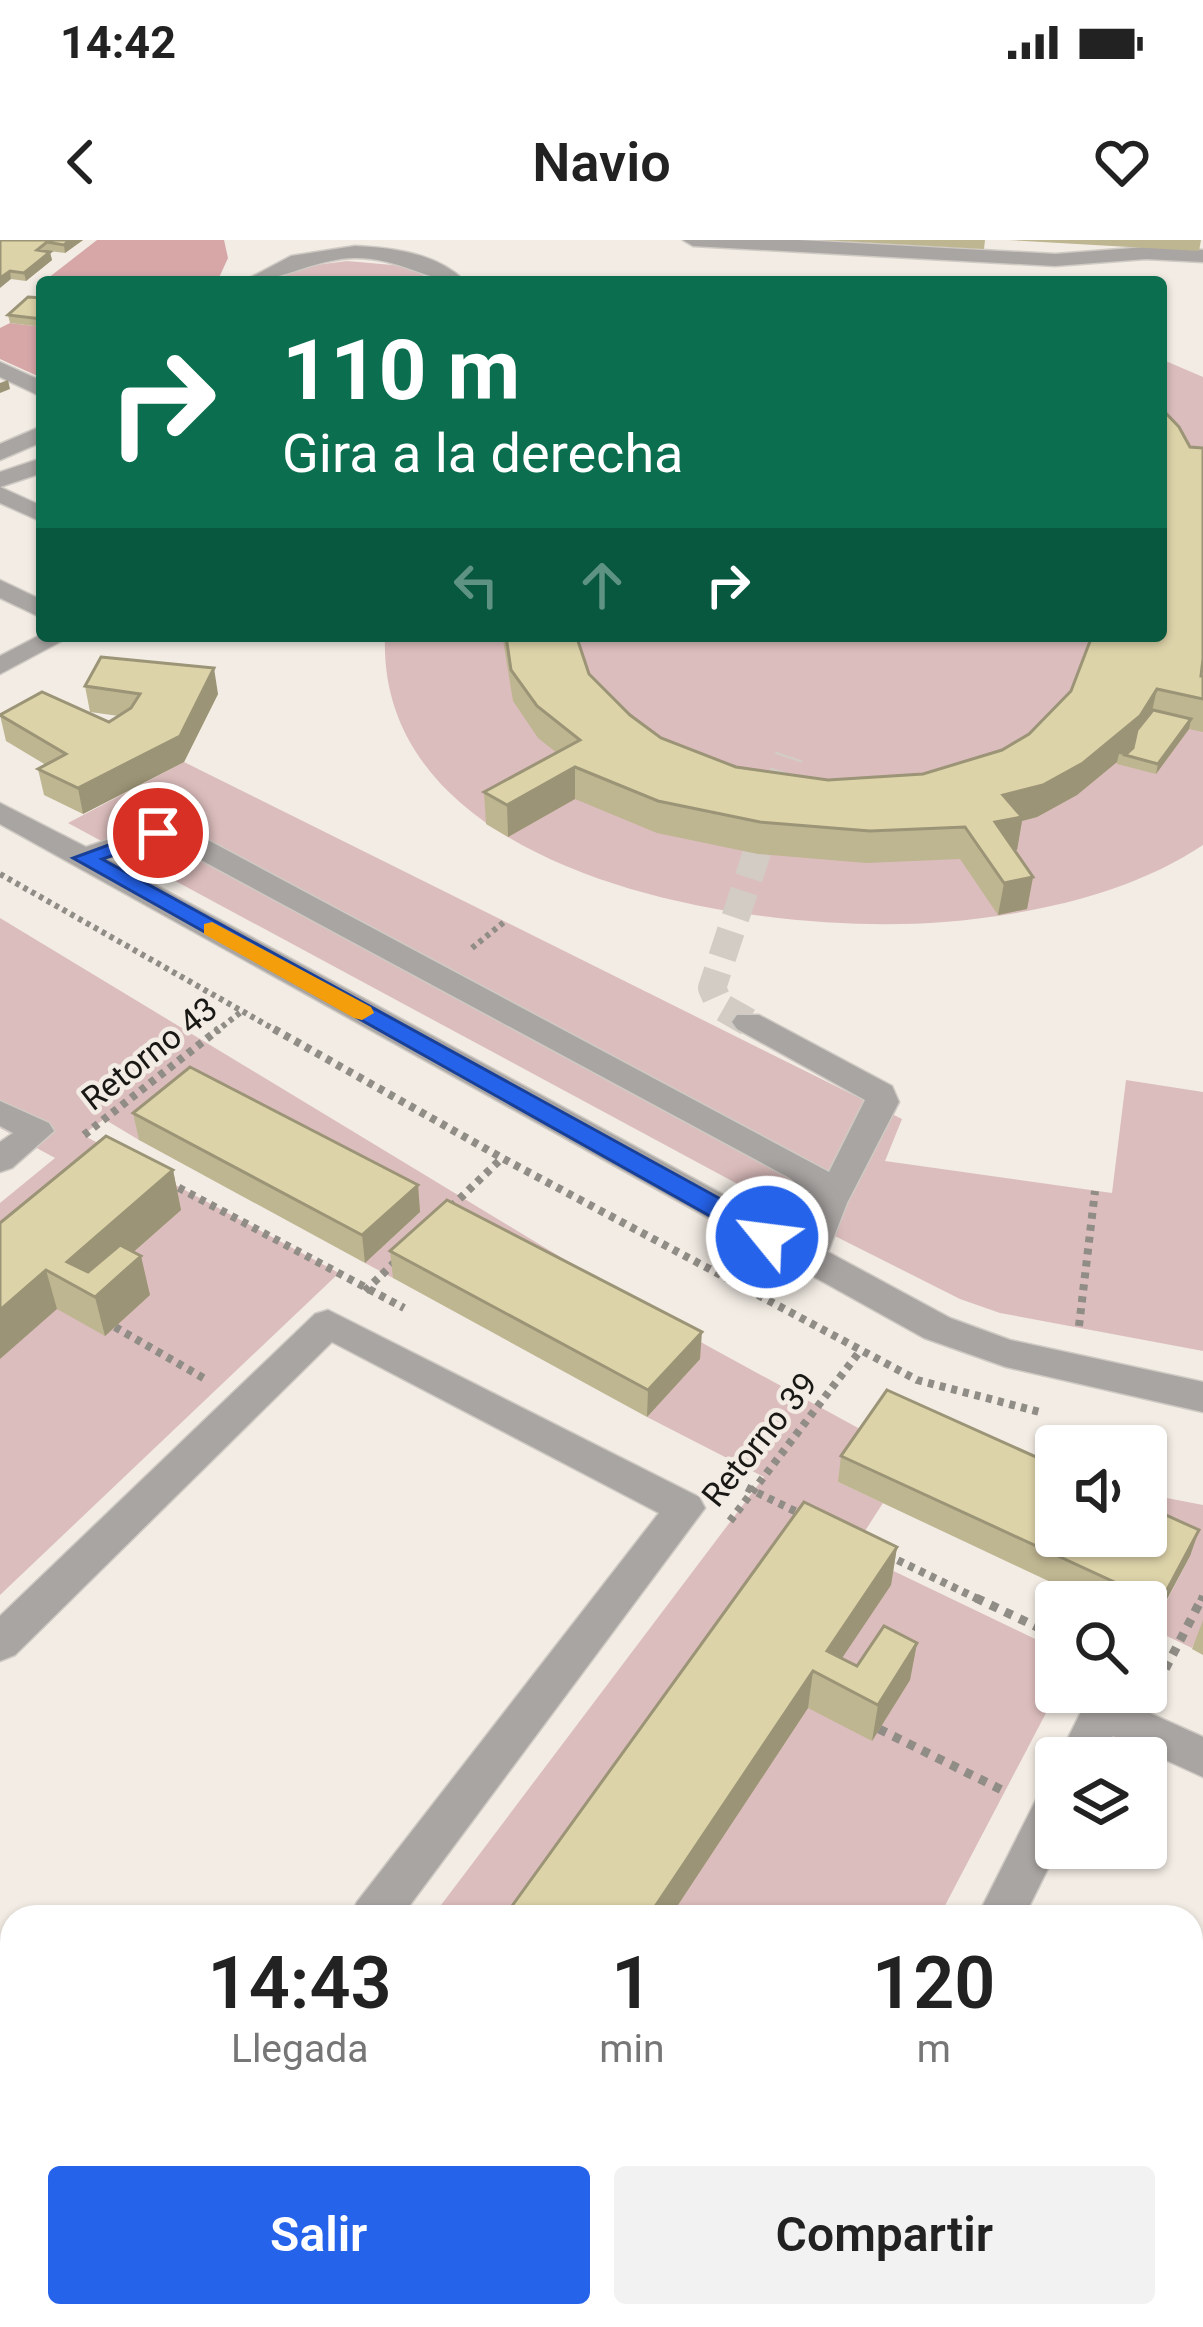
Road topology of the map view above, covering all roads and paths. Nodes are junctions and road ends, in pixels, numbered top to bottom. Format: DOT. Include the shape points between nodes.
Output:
graph roads {
  1 [pos="693,240"];
  2 [pos="802,243"];
  3 [pos="266,248"];
  4 [pos="1203,256"];
  5 [pos="254,276"];
  6 [pos="265,276"];
  7 [pos="448,276"];
  8 [pos="0,368"];
  9 [pos="36,387"];
  10 [pos="36,409"];
  11 [pos="0,426"];
  12 [pos="36,436"];
  13 [pos="0,453"];
  14 [pos="36,467"];
  15 [pos="0,480"];
  16 [pos="0,494"];
  17 [pos="36,512"];
  18 [pos="0,588"];
  19 [pos="36,607"];
  20 [pos="47,642"];
  21 [pos="0,667"];
  22 [pos="0,812"];
  23 [pos="84,858"];
  24 [pos="241,1012"];
  25 [pos="748,1022"];
  26 [pos="0,1112"];
  27 [pos="37,1131"];
  28 [pos="502,1158"];
  29 [pos="0,1160"];
  30 [pos="1095,1191"];
  31 [pos="830,1203"];
  32 [pos="435,1223"];
  33 [pos="401,1256"];
  34 [pos="808,1259"];
  35 [pos="328,1324"];
  36 [pos="115,1327"];
  37 [pos="1078,1341"];
  38 [pos="860,1351"];
  39 [pos="1203,1397"];
  40 [pos="248,1403"];
  41 [pos="686,1508"];
  42 [pos="1203,1596"];
  43 [pos="0,1643"];
  44 [pos="1119,1719"];
  45 [pos="879,1729"];
  46 [pos="1101,1737"];
  47 [pos="1203,1758"];
  48 [pos="1035,1801"];
  49 [pos="1035,1848"];
  50 [pos="383,1905"];
  51 [pos="1006,1905"];
  1 -- 2 [label="street"];
  2 -- 4 [label="street" via="1055,260"];
  3 -- 5 [label="street"];
  6 -- 7 [label="street" via="301,260 370,252 432,264"];
  8 -- 9 [label="street"];
  10 -- 11 [label="street"];
  12 -- 13 [label="street"];
  14 -- 15 [label="street"];
  16 -- 17 [label="street"];
  18 -- 19 [label="street"];
  20 -- 21 [label="street"];
  22 -- 23 [label="street"];
  23 -- 31 [label="street" via="146,836 181,837 800,1169"];
  23 -- 34 [label="street"];
  24 -- 27 [label="path, Retorno 43" via="82,1136 33,1145"];
  25 -- 31 [label="street" via="880,1094"];
  26 -- 27 [label="street"];
  27 -- 29 [label="street"];
  28 -- 32 [label="path"];
  30 -- 37 [label="path"];
  31 -- 34 [label="street"];
  33 -- 35 [label="path"];
  34 -- 39 [label="street" via="969,1342"];
  35 -- 40 [label="street"];
  35 -- 41 [label="street"];
  36 -- 40 [label="path"];
  38 -- 41 [label="path, Retorno 39" via="723,1530"];
  40 -- 43 [label="street"];
  41 -- 50 [label="street"];
  42 -- 44 [label="path"];
  44 -- 46 [label="street"];
  44 -- 47 [label="street"];
  45 -- 48 [label="path"];
  49 -- 51 [label="street"];
}
